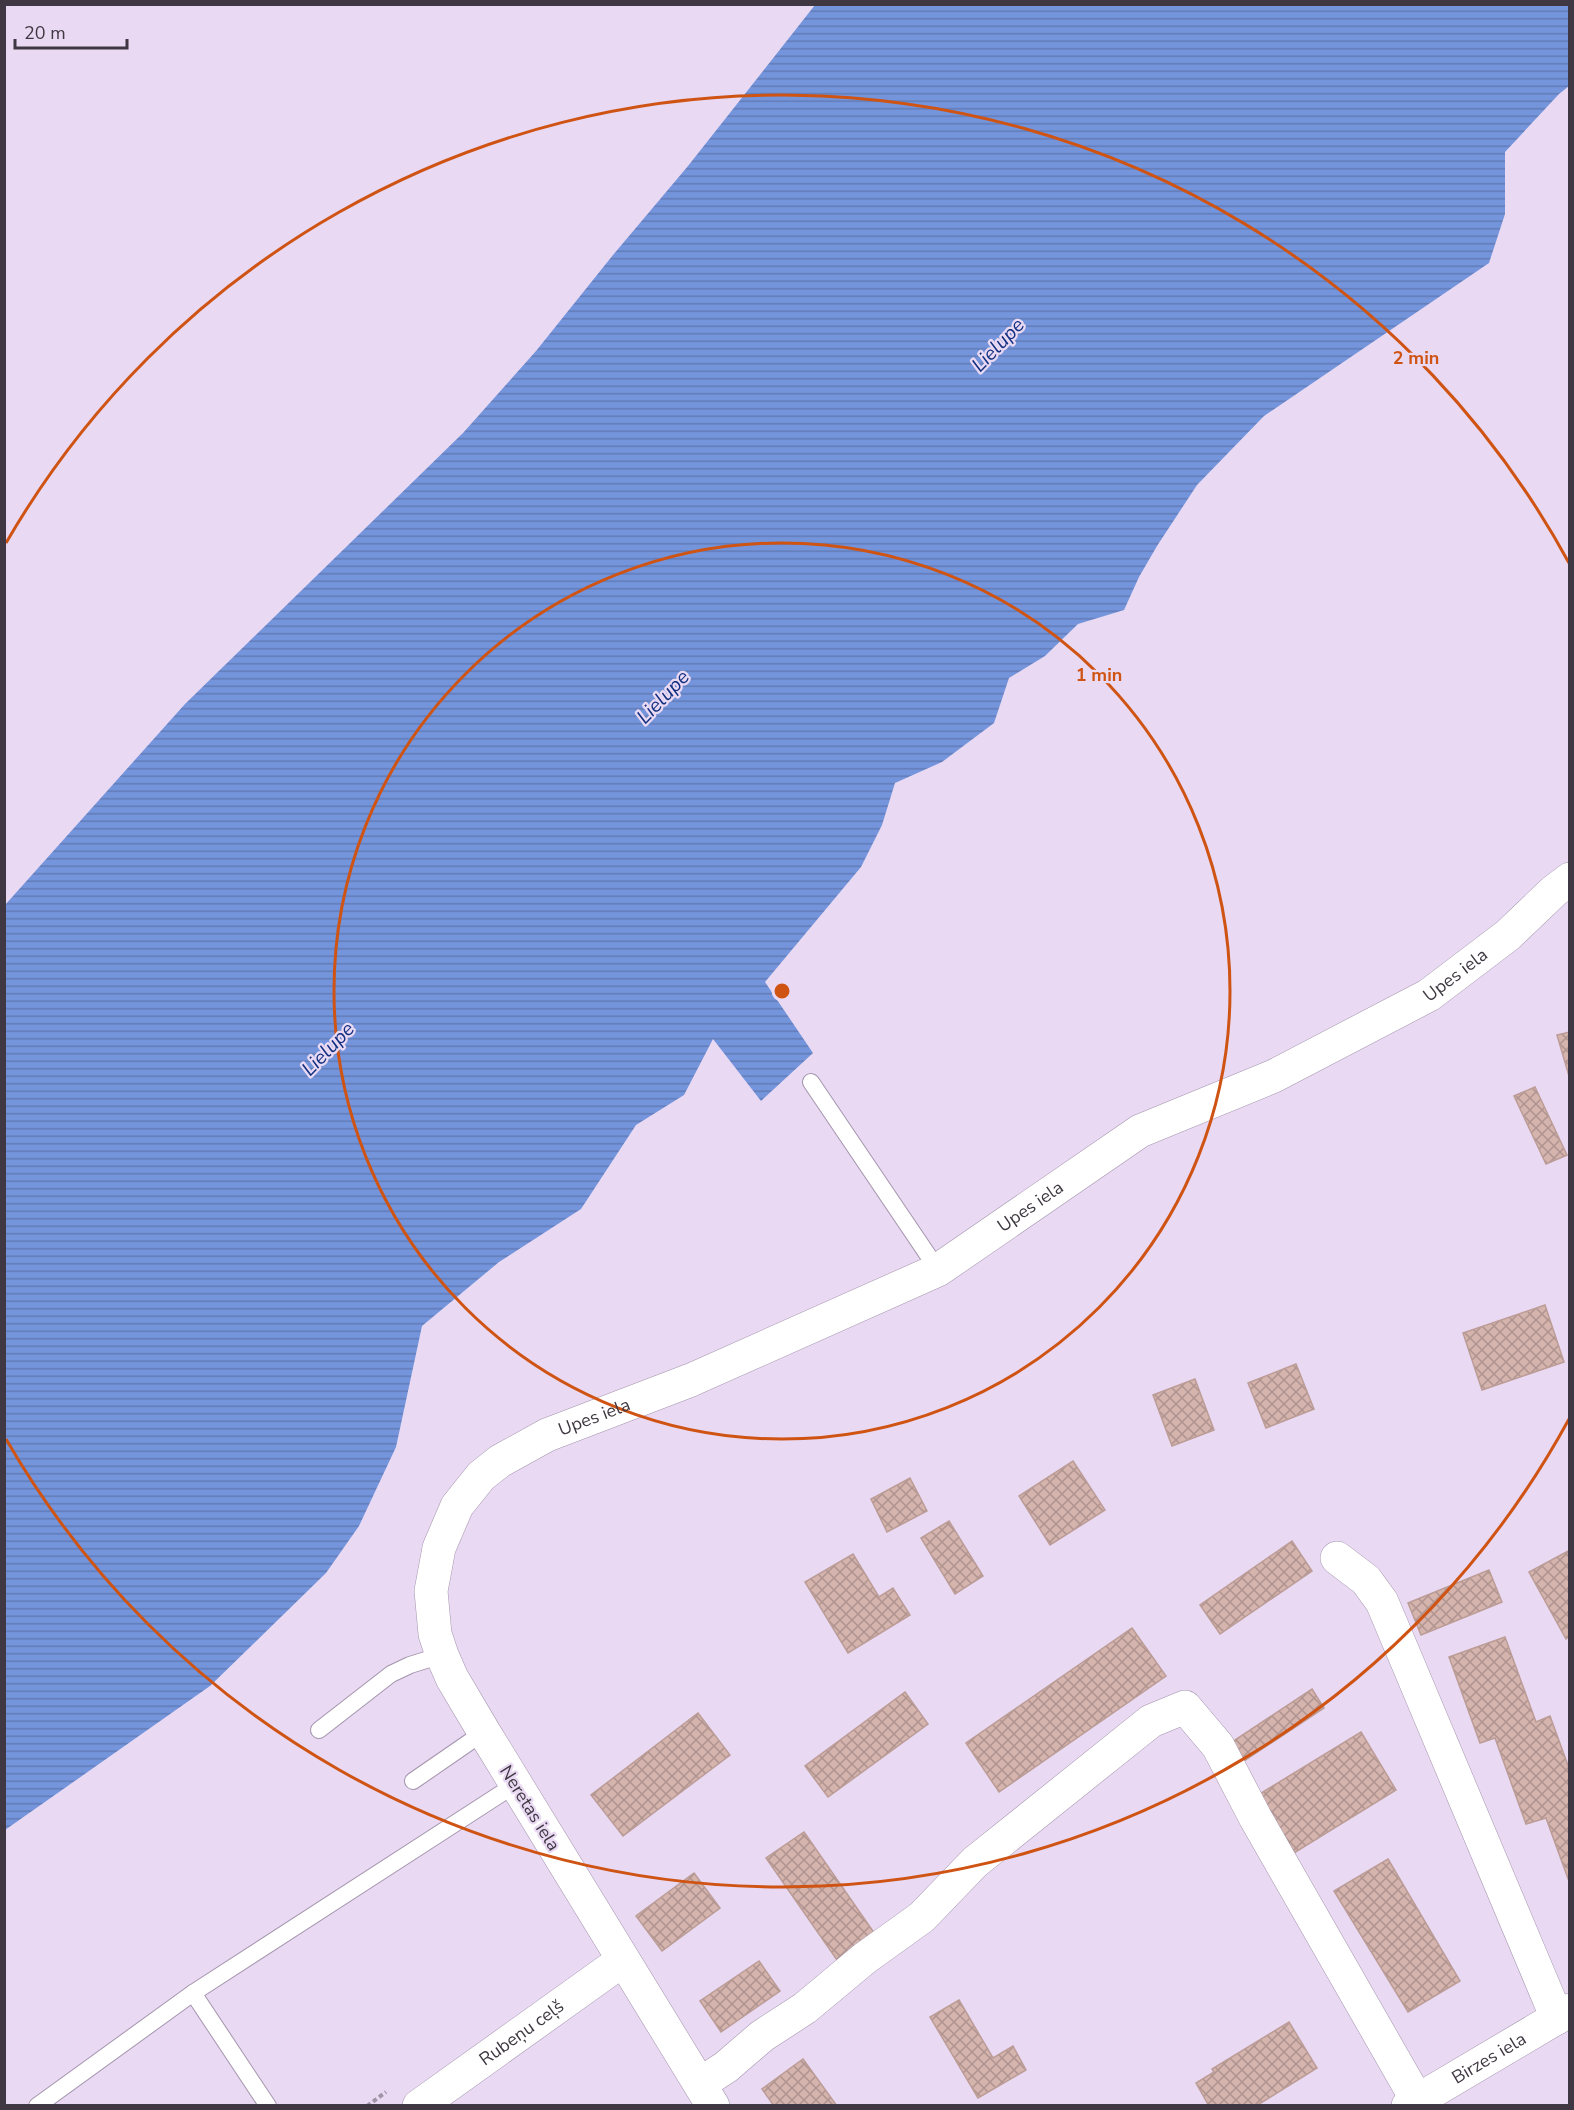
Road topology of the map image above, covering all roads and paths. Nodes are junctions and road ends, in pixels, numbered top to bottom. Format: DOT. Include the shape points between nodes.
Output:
graph roads {
  1 [pos="1569,879"];
  2 [pos="811,1082"];
  3 [pos="938,1270"];
  4 [pos="467,1492"];
  5 [pos="1337,1558"];
  6 [pos="442,1655"];
  7 [pos="320,1730"];
  8 [pos="483,1732"];
  9 [pos="413,1781"];
  10 [pos="516,1784"];
  11 [pos="623,1960"];
  12 [pos="193,1993"];
  13 [pos="1563,2014"];
  14 [pos="706,2095"];
  15 [pos="1412,2103"];
  16 [pos="37,2106"];
  17 [pos="268,2106"];
  18 [pos="419,2106"];
  1 -- 3 [label="street, Upes iela" via="1508,935 1429,995 1274,1076 1140,1131"];
  2 -- 3 [label="lane"];
  3 -- 4 [label="street, Upes iela" via="691,1380 547,1435 500,1461"];
  4 -- 6 [label="street, Neretas iela" via="447,1526 434,1569 432,1612"];
  5 -- 13 [label="street" via="1366,1580 1382,1602"];
  6 -- 7 [label="lane" via="390,1674"];
  6 -- 8 [label="street, Neretas iela"];
  8 -- 9 [label="lane"];
  8 -- 10 [label="street, Neretas iela"];
  10 -- 11 [label="street, Neretas iela"];
  10 -- 12 [label="lane"];
  11 -- 14 [label="street, Neretas iela"];
  11 -- 18 [label="street, Rubeņu ceļš"];
  12 -- 16 [label="lane"];
  12 -- 17 [label="lane"];
  13 -- 15 [label="street, Birzes iela"];
  14 -- 15 [label="street" via="726,2067 922,1917 975,1862 1151,1721 1185,1707 1218,1746"];
}
